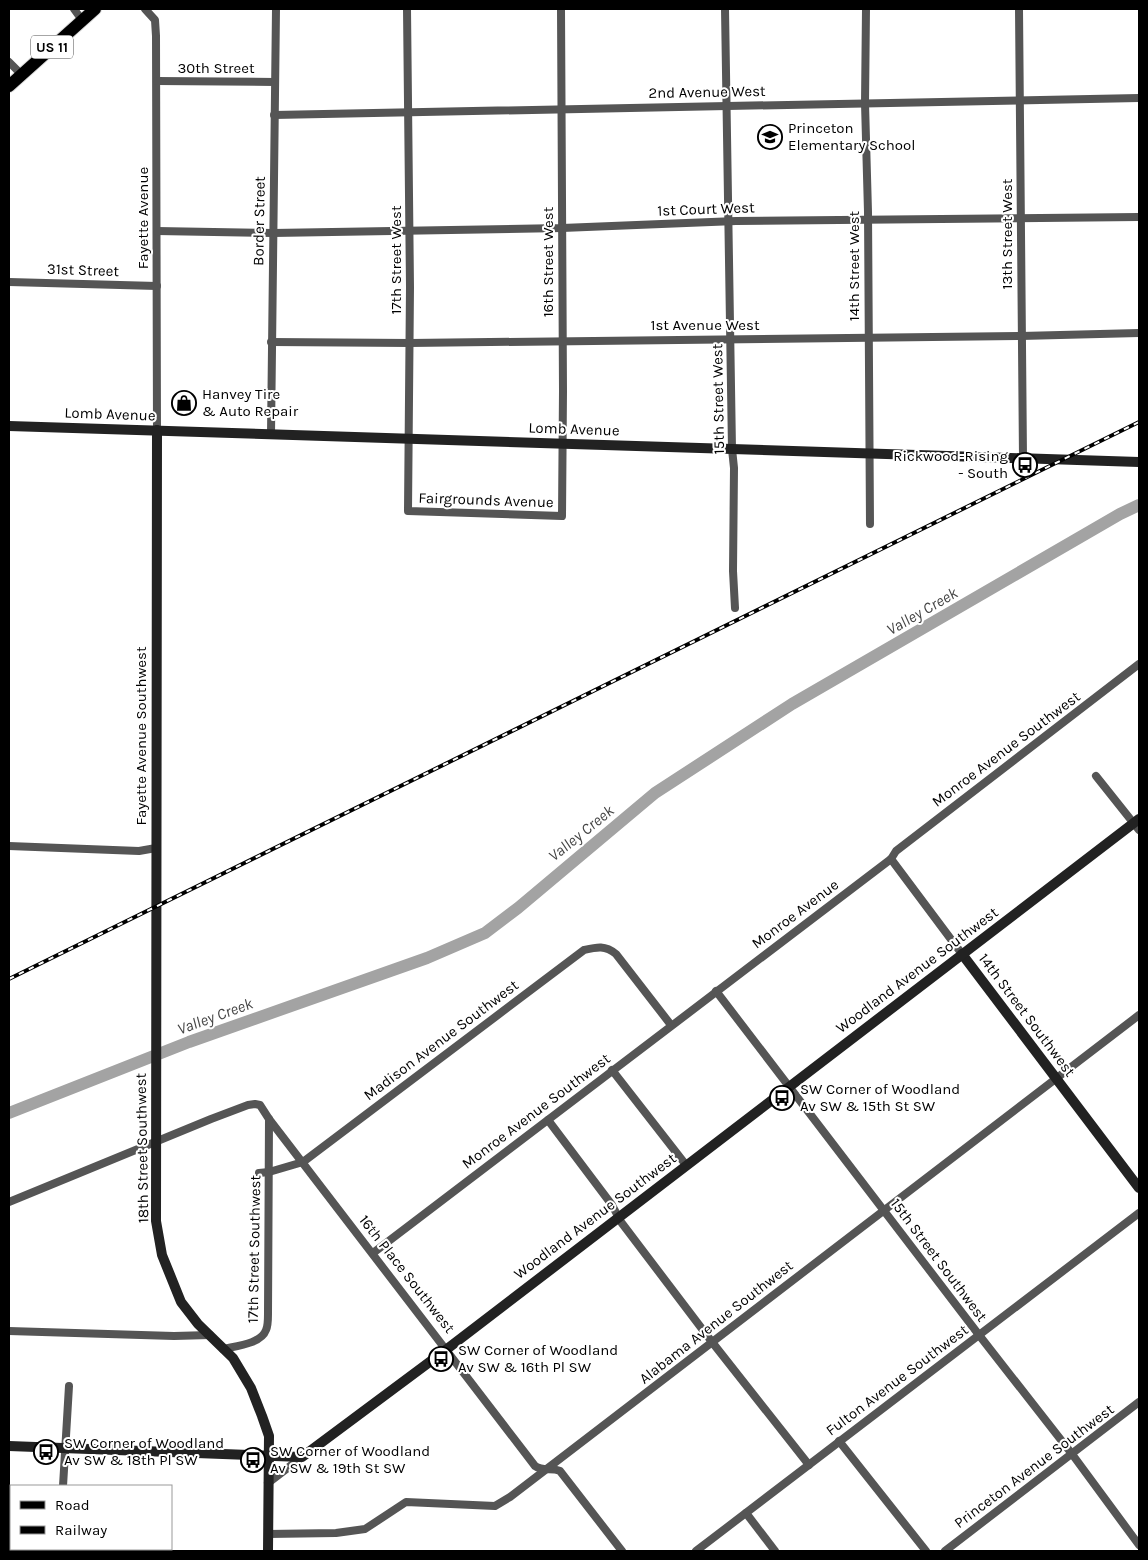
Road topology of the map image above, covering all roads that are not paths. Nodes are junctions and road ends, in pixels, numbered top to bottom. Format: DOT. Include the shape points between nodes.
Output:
graph roads {
  1 [pos="74,9"];
  2 [pos="95,9"];
  3 [pos="145,9"];
  4 [pos="276,9"];
  5 [pos="407,9"];
  6 [pos="561,9"];
  7 [pos="725,9"];
  8 [pos="866,9"];
  9 [pos="1019,9"];
  10 [pos="82,20"];
  11 [pos="9,62"];
  12 [pos="21,74"];
  13 [pos="157,81"];
  14 [pos="275,82"];
  15 [pos="9,86"];
  16 [pos="1139,98"];
  17 [pos="1020,101"];
  18 [pos="865,103"];
  19 [pos="727,105"];
  20 [pos="561,109"];
  21 [pos="408,112"];
  22 [pos="274,115"];
  23 [pos="1139,217"];
  24 [pos="1021,219"];
  25 [pos="867,220"];
  26 [pos="729,222"];
  27 [pos="562,228"];
  28 [pos="409,230"];
  29 [pos="157,231"];
  30 [pos="273,233"];
  31 [pos="9,282"];
  32 [pos="157,286"];
  33 [pos="1139,333"];
  34 [pos="1021,336"];
  35 [pos="730,338"];
  36 [pos="868,338"];
  37 [pos="562,340"];
  38 [pos="271,342"];
  39 [pos="410,343"];
  40 [pos="9,426"];
  41 [pos="157,430"];
  42 [pos="271,434"];
  43 [pos="409,438"];
  44 [pos="563,444"];
  45 [pos="732,449"];
  46 [pos="870,453"];
  47 [pos="1023,458"];
  48 [pos="1139,462"];
  49 [pos="408,512"];
  50 [pos="562,516"];
  51 [pos="870,524"];
  52 [pos="735,608"];
  53 [pos="1139,664"];
  54 [pos="1096,776"];
  55 [pos="1137,824"];
  56 [pos="9,846"];
  57 [pos="156,848"];
  58 [pos="891,859"];
  59 [pos="962,954"];
  60 [pos="716,991"];
  61 [pos="1139,1015"];
  62 [pos="671,1025"];
  63 [pos="156,1042"];
  64 [pos="612,1070"];
  65 [pos="1057,1079"];
  66 [pos="789,1087"];
  67 [pos="269,1119"];
  68 [pos="548,1120"];
  69 [pos="156,1142"];
  70 [pos="304,1162"];
  71 [pos="686,1165"];
  72 [pos="269,1172"];
  73 [pos="259,1173"];
  74 [pos="1139,1188"];
  75 [pos="9,1202"];
  76 [pos="884,1211"];
  77 [pos="1139,1212"];
  78 [pos="619,1216"];
  79 [pos="373,1253"];
  80 [pos="9,1331"];
  81 [pos="210,1335"];
  82 [pos="979,1335"];
  83 [pos="712,1342"];
  84 [pos="223,1349"];
  85 [pos="447,1349"];
  86 [pos="68,1386"];
  87 [pos="1139,1402"];
  88 [pos="839,1442"];
  89 [pos="9,1446"];
  90 [pos="65,1449"];
  91 [pos="1072,1454"];
  92 [pos="269,1456"];
  93 [pos="302,1458"];
  94 [pos="809,1465"];
  95 [pos="547,1470"];
  96 [pos="268,1483"];
  97 [pos="63,1485"];
  98 [pos="746,1513"];
  99 [pos="268,1534"];
  100 [pos="1139,1545"];
  101 [pos="268,1551"];
  102 [pos="622,1551"];
  103 [pos="696,1551"];
  104 [pos="775,1551"];
  105 [pos="926,1551"];
  106 [pos="945,1551"];
  1 -- 10 [label="street"];
  2 -- 10 [label="main road, US 11"];
  3 -- 13 [label="street, Fayette Avenue" via="155,20"];
  4 -- 14 [label="street, Border Street"];
  5 -- 21 [label="street, 17th Street West"];
  6 -- 20 [label="street, 16th Street West"];
  7 -- 19 [label="street, 15th Street West"];
  8 -- 18 [label="street, 14th Street West"];
  9 -- 17 [label="street, 13th Street West"];
  10 -- 12 [label="main road, US 11"];
  11 -- 12 [label="street"];
  12 -- 15 [label="main road, US 11"];
  13 -- 14 [label="street, 30th Street"];
  13 -- 29 [label="street, Fayette Avenue"];
  14 -- 22 [label="street, Border Street"];
  16 -- 17 [label="street, 2nd Avenue West"];
  17 -- 18 [label="street, 2nd Avenue West"];
  17 -- 24 [label="street, 13th Street West"];
  18 -- 19 [label="street, 2nd Avenue West"];
  18 -- 25 [label="street, 14th Street West"];
  19 -- 20 [label="street, 2nd Avenue West"];
  19 -- 26 [label="street, 15th Street West"];
  20 -- 21 [label="street, 2nd Avenue West"];
  20 -- 27 [label="street, 16th Street West"];
  21 -- 22 [label="street, 2nd Avenue West"];
  21 -- 28 [label="street, 17th Street West"];
  22 -- 30 [label="street, Border Street"];
  23 -- 24 [label="street, 1st Court West"];
  24 -- 25 [label="street, 1st Court West"];
  24 -- 34 [label="street, 13th Street West"];
  25 -- 26 [label="street, 1st Court West"];
  25 -- 36 [label="street, 14th Street West"];
  26 -- 27 [label="street, 1st Court West"];
  26 -- 35 [label="street, 15th Street West"];
  27 -- 28 [label="street, 1st Court West"];
  27 -- 37 [label="street, 16th Street West"];
  28 -- 30 [label="street, 1st Court West"];
  28 -- 39 [label="street, 17th Street West"];
  29 -- 30 [label="street"];
  29 -- 32 [label="street, Fayette Avenue"];
  30 -- 38 [label="street, Border Street"];
  31 -- 32 [label="street, 31st Street"];
  32 -- 41 [label="street, Fayette Avenue"];
  33 -- 34 [label="street, 1st Avenue West"];
  34 -- 36 [label="street, 1st Avenue West"];
  34 -- 47 [label="street, 13th Street West"];
  35 -- 36 [label="street, 1st Avenue West"];
  35 -- 37 [label="street, 1st Avenue West"];
  35 -- 45 [label="street, 15th Street West"];
  36 -- 46 [label="street, 14th Street West"];
  37 -- 39 [label="street, 1st Avenue West"];
  37 -- 44 [label="street, 16th Street West"];
  38 -- 39 [label="street, 1st Avenue West"];
  38 -- 42 [label="street, Border Street"];
  39 -- 43 [label="street, 17th Street West"];
  40 -- 41 [label="street, Lomb Avenue"];
  41 -- 42 [label="street, Lomb Avenue"];
  41 -- 57 [label="street, Fayette Avenue Southwest"];
  42 -- 43 [label="street, Lomb Avenue"];
  43 -- 44 [label="street, Lomb Avenue"];
  43 -- 49 [label="street, 17th Street West"];
  44 -- 45 [label="street, Lomb Avenue"];
  44 -- 50 [label="street, 16th Street West"];
  45 -- 46 [label="street, Lomb Avenue"];
  45 -- 52 [label="street, 15th Street West"];
  46 -- 47 [label="street, Lomb Avenue"];
  46 -- 51 [label="street, 14th Street West"];
  47 -- 48 [label="street, Lomb Avenue"];
  49 -- 50 [label="street, Fairgrounds Avenue"];
  53 -- 58 [label="street, Monroe Avenue Southwest" via="896,851"];
  54 -- 55 [label="street"];
  55 -- 59 [label="street, Woodland Avenue Southwest"];
  56 -- 57 [label="street" via="139,851"];
  57 -- 63 [label="street, Fayette Avenue Southwest"];
  58 -- 59 [label="street, 14th Street Southwest"];
  58 -- 60 [label="street, Monroe Avenue"];
  59 -- 65 [label="street, 14th Street Southwest"];
  59 -- 66 [label="street, Woodland Avenue Southwest"];
  60 -- 62 [label="street, Monroe Avenue Southwest"];
  60 -- 66 [label="street, 15th Street Southwest"];
  61 -- 65 [label="street, Alabama Avenue Southwest"];
  62 -- 64 [label="street, Monroe Avenue Southwest"];
  62 -- 70 [label="street, Madison Avenue Southwest" via="616,954 598,947 584,950"];
  63 -- 69 [label="street, 18th Street Southwest"];
  64 -- 68 [label="street, Monroe Avenue Southwest"];
  64 -- 71 [label="street"];
  65 -- 74 [label="street, 14th Street Southwest"];
  65 -- 76 [label="street, Alabama Avenue Southwest"];
  66 -- 71 [label="street, Woodland Avenue Southwest"];
  66 -- 76 [label="street, 15th Street Southwest"];
  67 -- 69 [label="street" via="260,1105 248,1105"];
  67 -- 70 [label="street, 16th Place Southwest"];
  67 -- 72 [label="street, 17th Street Southwest"];
  68 -- 78 [label="street"];
  68 -- 79 [label="street, Monroe Avenue Southwest"];
  69 -- 75 [label="street"];
  69 -- 81 [label="street, 18th Street Southwest" via="156,1221 162,1256 181,1302"];
  70 -- 72 [label="street"];
  70 -- 79 [label="street, 16th Place Southwest"];
  71 -- 78 [label="street, Woodland Avenue Southwest"];
  72 -- 73 [label="street"];
  72 -- 84 [label="street, 17th Street Southwest" via="267,1329 264,1335 253,1341"];
  76 -- 82 [label="street, 15th Street Southwest"];
  76 -- 83 [label="street, Alabama Avenue Southwest"];
  77 -- 82 [label="street, Fulton Avenue Southwest"];
  78 -- 83 [label="street"];
  78 -- 85 [label="street, Woodland Avenue Southwest"];
  79 -- 85 [label="street, 16th Place Southwest"];
  80 -- 81 [label="street"];
  81 -- 84 [label="street, 18th Street Southwest"];
  82 -- 88 [label="street, Fulton Avenue Southwest"];
  82 -- 91 [label="street, 15th Street Southwest"];
  83 -- 94 [label="street"];
  83 -- 95 [label="street, Alabama Avenue Southwest"];
  84 -- 92 [label="street, 18th Street Southwest" via="233,1358 251,1388 269,1436"];
  85 -- 93 [label="street, Woodland Avenue Southwest"];
  85 -- 95 [label="street, 16th Place Southwest" via="535,1466"];
  86 -- 90 [label="street"];
  87 -- 91 [label="street, Princeton Avenue Southwest"];
  88 -- 94 [label="street, Fulton Avenue Southwest"];
  88 -- 105 [label="street"];
  89 -- 90 [label="street"];
  90 -- 92 [label="street"];
  90 -- 97 [label="street"];
  91 -- 100 [label="street, 15th Street Southwest"];
  91 -- 106 [label="street, Princeton Avenue Southwest"];
  92 -- 93 [label="street"];
  92 -- 96 [label="street, 18th Street Southwest"];
  93 -- 96 [label="street"];
  94 -- 98 [label="street, Fulton Avenue Southwest"];
  95 -- 99 [label="street, Alabama Avenue Southwest" via="495,1506 406,1502 365,1529 336,1533"];
  95 -- 102 [label="street, 16th Place Southwest" via="560,1471"];
  96 -- 99 [label="street, 18th Street Southwest"];
  98 -- 103 [label="street, Fulton Avenue Southwest"];
  98 -- 104 [label="street"];
  99 -- 101 [label="street, 18th Street Southwest"];
}
